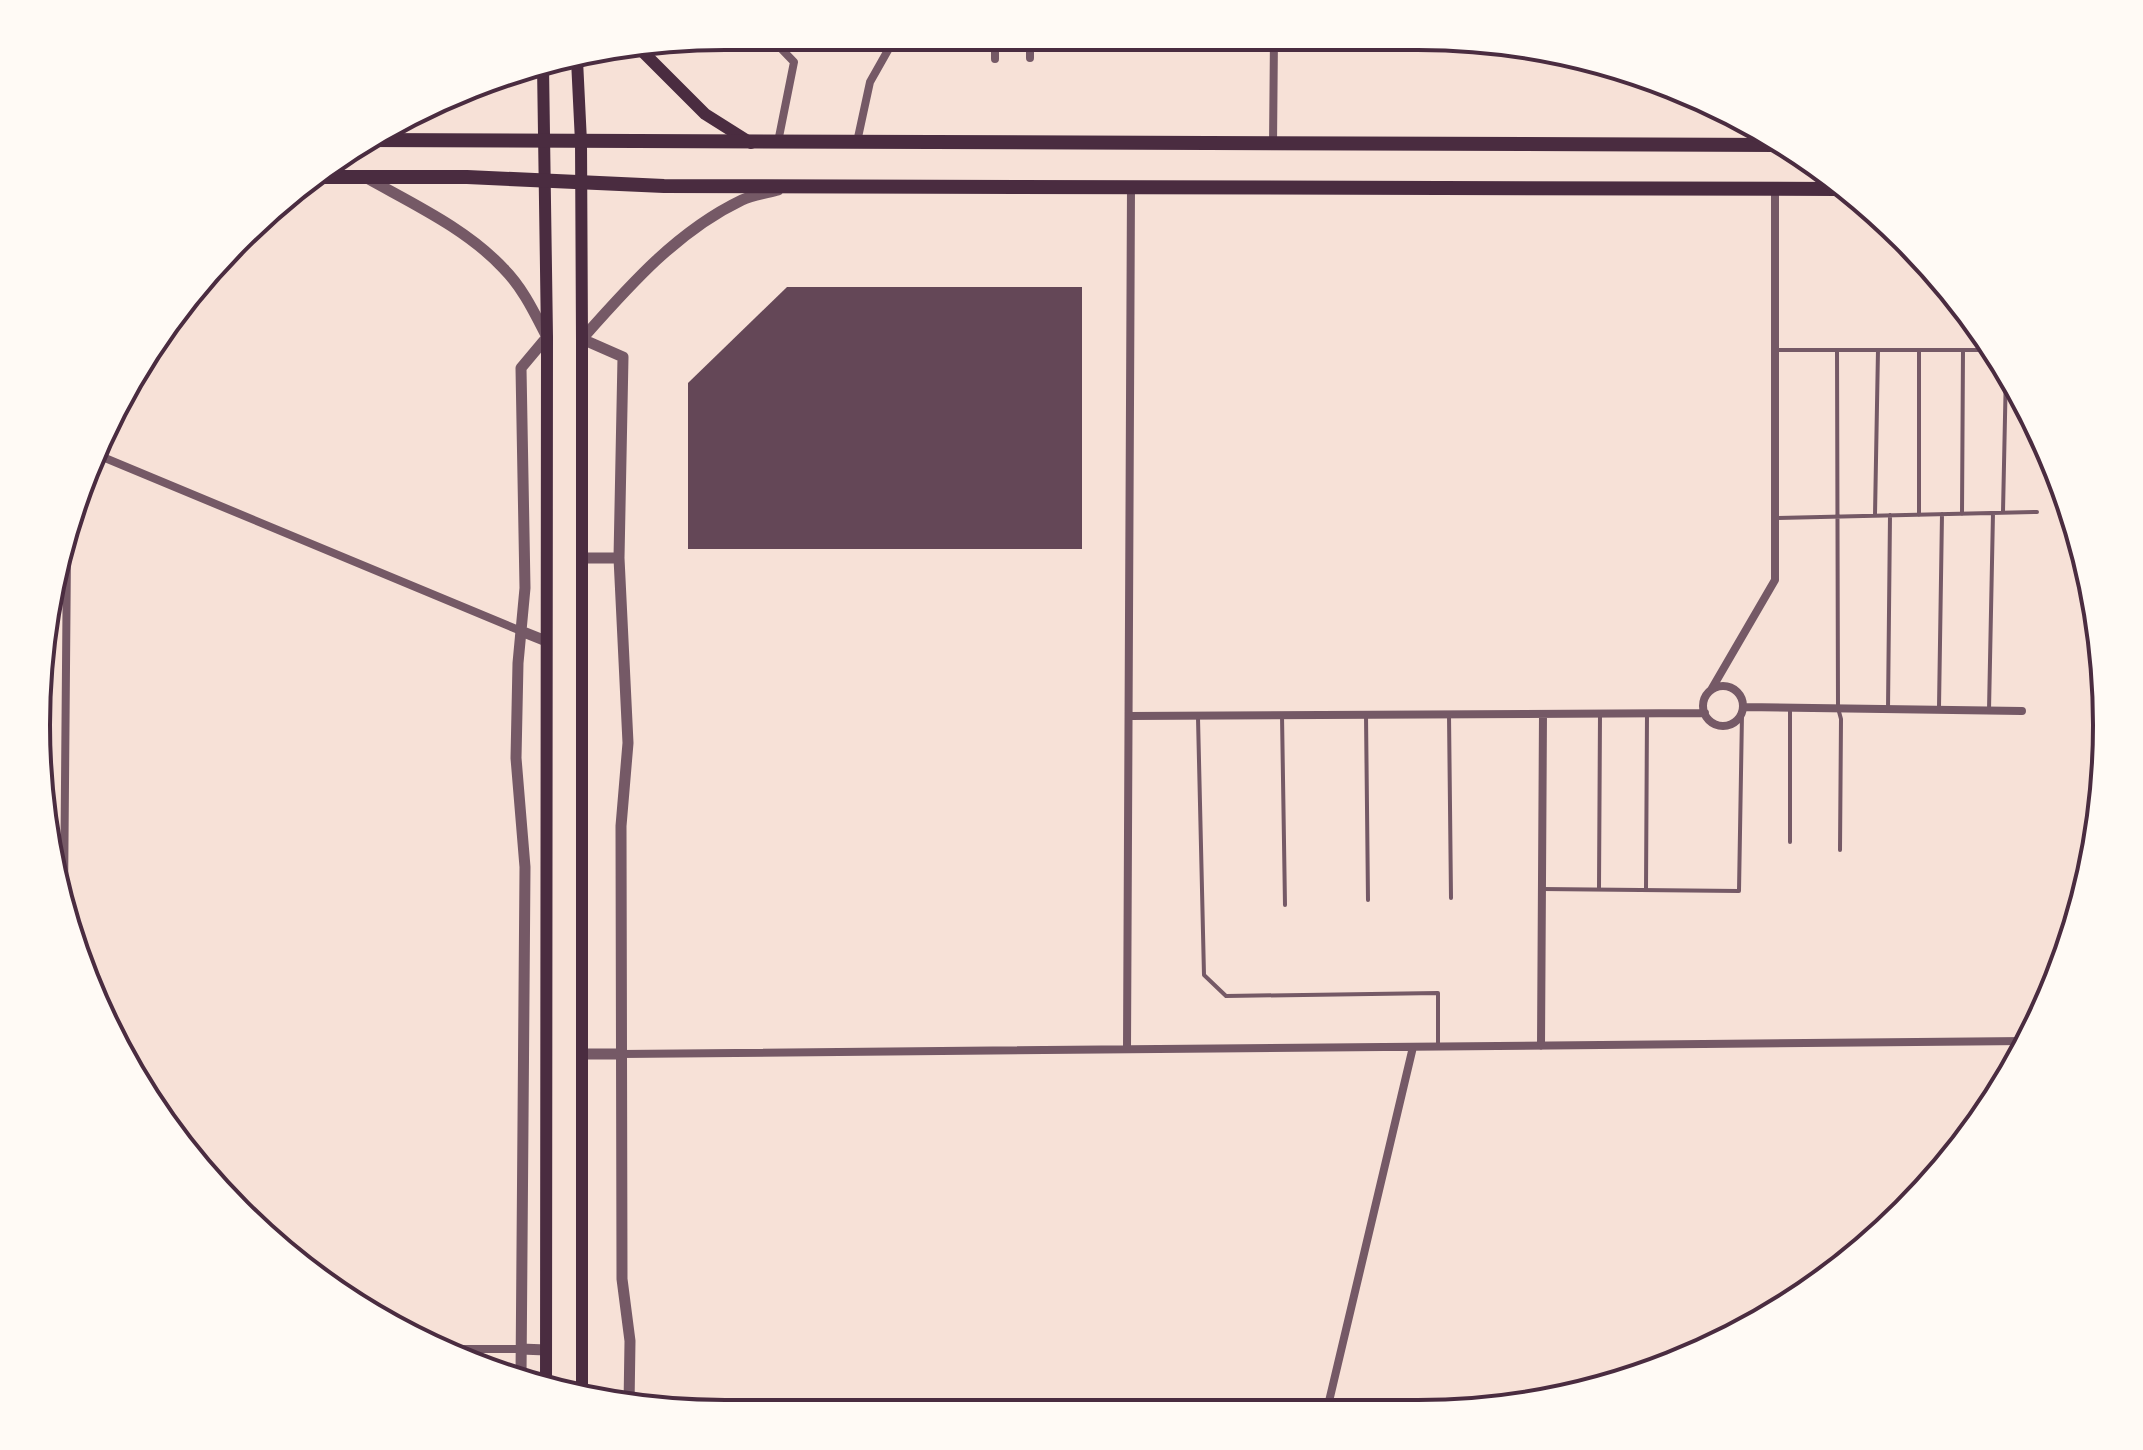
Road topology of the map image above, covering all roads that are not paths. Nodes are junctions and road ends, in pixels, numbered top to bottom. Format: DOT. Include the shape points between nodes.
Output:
graph roads {
  1 [pos="782,50"];
  2 [pos="888,50"];
  3 [pos="995,50"];
  4 [pos="1030,50"];
  5 [pos="1274,50"];
  6 [pos="646,55"];
  7 [pos="1030,58"];
  8 [pos="995,59"];
  9 [pos="577,67"];
  10 [pos="543,75"];
  11 [pos="387,140"];
  12 [pos="545,140"];
  13 [pos="581,142"];
  14 [pos="778,142"];
  15 [pos="857,142"];
  16 [pos="751,143"];
  17 [pos="1273,144"];
  18 [pos="1764,145"];
  19 [pos="331,177"];
  20 [pos="365,177"];
  21 [pos="546,180"];
  22 [pos="581,184"];
  23 [pos="790,187"];
  24 [pos="1131,187"];
  25 [pos="1775,188"];
  26 [pos="1829,189"];
  27 [pos="547,337"];
  28 [pos="582,339"];
  29 [pos="1775,350"];
  30 [pos="1837,350"];
  31 [pos="1878,350"];
  32 [pos="1919,350"];
  33 [pos="1963,350"];
  34 [pos="1979,350"];
  35 [pos="2006,393"];
  36 [pos="105,458"];
  37 [pos="2037,512"];
  38 [pos="1993,513"];
  39 [pos="2003,513"];
  40 [pos="1942,514"];
  41 [pos="1962,514"];
  42 [pos="1875,515"];
  43 [pos="1890,515"];
  44 [pos="1919,515"];
  45 [pos="1838,516"];
  46 [pos="1775,518"];
  47 [pos="582,558"];
  48 [pos="619,558"];
  49 [pos="524,559"];
  50 [pos="546,559"];
  51 [pos="67,577"];
  52 [pos="521,631"];
  53 [pos="546,641"];
  54 [pos="1711,690"];
  55 [pos="1790,708"];
  56 [pos="1838,708"];
  57 [pos="1888,709"];
  58 [pos="1742,710"];
  59 [pos="1939,710"];
  60 [pos="1989,710"];
  61 [pos="2022,711"];
  62 [pos="1705,713"];
  63 [pos="1543,714"];
  64 [pos="1600,714"];
  65 [pos="1647,714"];
  66 [pos="1282,715"];
  67 [pos="1366,715"];
  68 [pos="1449,715"];
  69 [pos="1129,716"];
  70 [pos="1198,716"];
  71 [pos="1790,842"];
  72 [pos="1840,850"];
  73 [pos="524,858"];
  74 [pos="546,858"];
  75 [pos="64,863"];
  76 [pos="1542,889"];
  77 [pos="1599,889"];
  78 [pos="1646,890"];
  79 [pos="1451,898"];
  80 [pos="1368,900"];
  81 [pos="1285,905"];
  82 [pos="2014,1041"];
  83 [pos="524,1042"];
  84 [pos="546,1042"];
  85 [pos="1541,1046"];
  86 [pos="1413,1047"];
  87 [pos="1438,1047"];
  88 [pos="1127,1049"];
  89 [pos="583,1054"];
  90 [pos="621,1054"];
  91 [pos="467,1349"];
  92 [pos="521,1349"];
  93 [pos="546,1350"];
  94 [pos="521,1368"];
  95 [pos="546,1376"];
  96 [pos="582,1384"];
  97 [pos="629,1393"];
  98 [pos="1329,1400"];
  1 -- 14 [label="street" via="794,62"];
  2 -- 15 [label="street" via="870,82"];
  3 -- 8 [label="street"];
  4 -- 7 [label="street"];
  5 -- 17 [label="street"];
  6 -- 16 [label="main road" via="705,114"];
  9 -- 13 [label="main road"];
  10 -- 12 [label="main road"];
  11 -- 12 [label="main road"];
  12 -- 13 [label="main road"];
  12 -- 21 [label="main road"];
  13 -- 16 [label="main road"];
  13 -- 22 [label="main road"];
  14 -- 15 [label="main road"];
  14 -- 16 [label="main road"];
  15 -- 17 [label="main road"];
  17 -- 18 [label="main road"];
  19 -- 20 [label="main road"];
  20 -- 21 [label="main road"];
  20 -- 27 [label="street" via="441,220 505,269"];
  21 -- 22 [label="main road"];
  21 -- 27 [label="main road"];
  22 -- 23 [label="main road"];
  22 -- 28 [label="main road"];
  23 -- 24 [label="main road"];
  23 -- 28 [label="street" via="744,200 703,224 631,284"];
  24 -- 25 [label="main road"];
  24 -- 69 [label="street"];
  25 -- 26 [label="main road"];
  25 -- 29 [label="street"];
  27 -- 49 [label="street" via="521,368"];
  27 -- 50 [label="main road"];
  28 -- 47 [label="main road"];
  28 -- 48 [label="street" via="623,357"];
  29 -- 30 [label="lane"];
  29 -- 46 [label="street"];
  30 -- 31 [label="lane"];
  30 -- 45 [label="lane"];
  31 -- 32 [label="lane"];
  31 -- 42 [label="lane"];
  32 -- 33 [label="lane"];
  32 -- 44 [label="lane"];
  33 -- 34 [label="lane"];
  33 -- 41 [label="lane"];
  35 -- 39 [label="lane"];
  36 -- 52 [label="street"];
  37 -- 39 [label="lane"];
  38 -- 39 [label="lane"];
  38 -- 41 [label="lane"];
  38 -- 60 [label="lane"];
  40 -- 41 [label="lane"];
  40 -- 44 [label="lane"];
  40 -- 59 [label="lane"];
  42 -- 43 [label="lane"];
  42 -- 45 [label="lane"];
  43 -- 44 [label="lane"];
  43 -- 57 [label="lane"];
  45 -- 46 [label="lane"];
  45 -- 56 [label="lane"];
  46 -- 54 [label="street" via="1775,580"];
  47 -- 48 [label="street"];
  47 -- 89 [label="main road"];
  48 -- 90 [label="street" via="628,743 621,826"];
  49 -- 50 [label="street"];
  49 -- 52 [label="street"];
  50 -- 53 [label="main road"];
  51 -- 75 [label="street"];
  52 -- 53 [label="street"];
  52 -- 73 [label="street" via="516,758"];
  53 -- 74 [label="main road"];
  54 -- 58 [label="street" via="1735,690"];
  54 -- 62 [label="street" via="1704,700"];
  55 -- 56 [label="street"];
  55 -- 58 [label="street"];
  55 -- 71 [label="lane"];
  56 -- 57 [label="street"];
  56 -- 72 [label="lane"];
  57 -- 59 [label="street"];
  58 -- 62 [label="street" via="1733,724 1720,726"];
  58 -- 78 [label="lane" via="1739,891"];
  59 -- 60 [label="street"];
  60 -- 61 [label="street"];
  62 -- 65 [label="street"];
  63 -- 64 [label="street"];
  63 -- 68 [label="street"];
  63 -- 76 [label="street"];
  64 -- 65 [label="street"];
  64 -- 77 [label="lane"];
  65 -- 78 [label="lane"];
  66 -- 67 [label="street"];
  66 -- 70 [label="street"];
  66 -- 81 [label="lane"];
  67 -- 68 [label="street"];
  67 -- 80 [label="lane"];
  68 -- 79 [label="lane"];
  69 -- 70 [label="street"];
  69 -- 88 [label="street"];
  70 -- 87 [label="lane" via="1204,975 1226,996 1438,993"];
  73 -- 74 [label="street"];
  73 -- 83 [label="street"];
  74 -- 84 [label="main road"];
  76 -- 77 [label="lane"];
  76 -- 85 [label="street"];
  77 -- 78 [label="lane"];
  82 -- 85 [label="street"];
  83 -- 84 [label="street"];
  83 -- 92 [label="street"];
  84 -- 93 [label="main road"];
  85 -- 87 [label="street"];
  86 -- 87 [label="street"];
  86 -- 88 [label="street"];
  86 -- 98 [label="street"];
  88 -- 90 [label="street"];
  89 -- 90 [label="street"];
  89 -- 96 [label="main road"];
  90 -- 97 [label="street" via="622,1279 630,1341"];
  91 -- 92 [label="street"];
  92 -- 93 [label="street"];
  92 -- 94 [label="street"];
  93 -- 95 [label="main road"];
}
